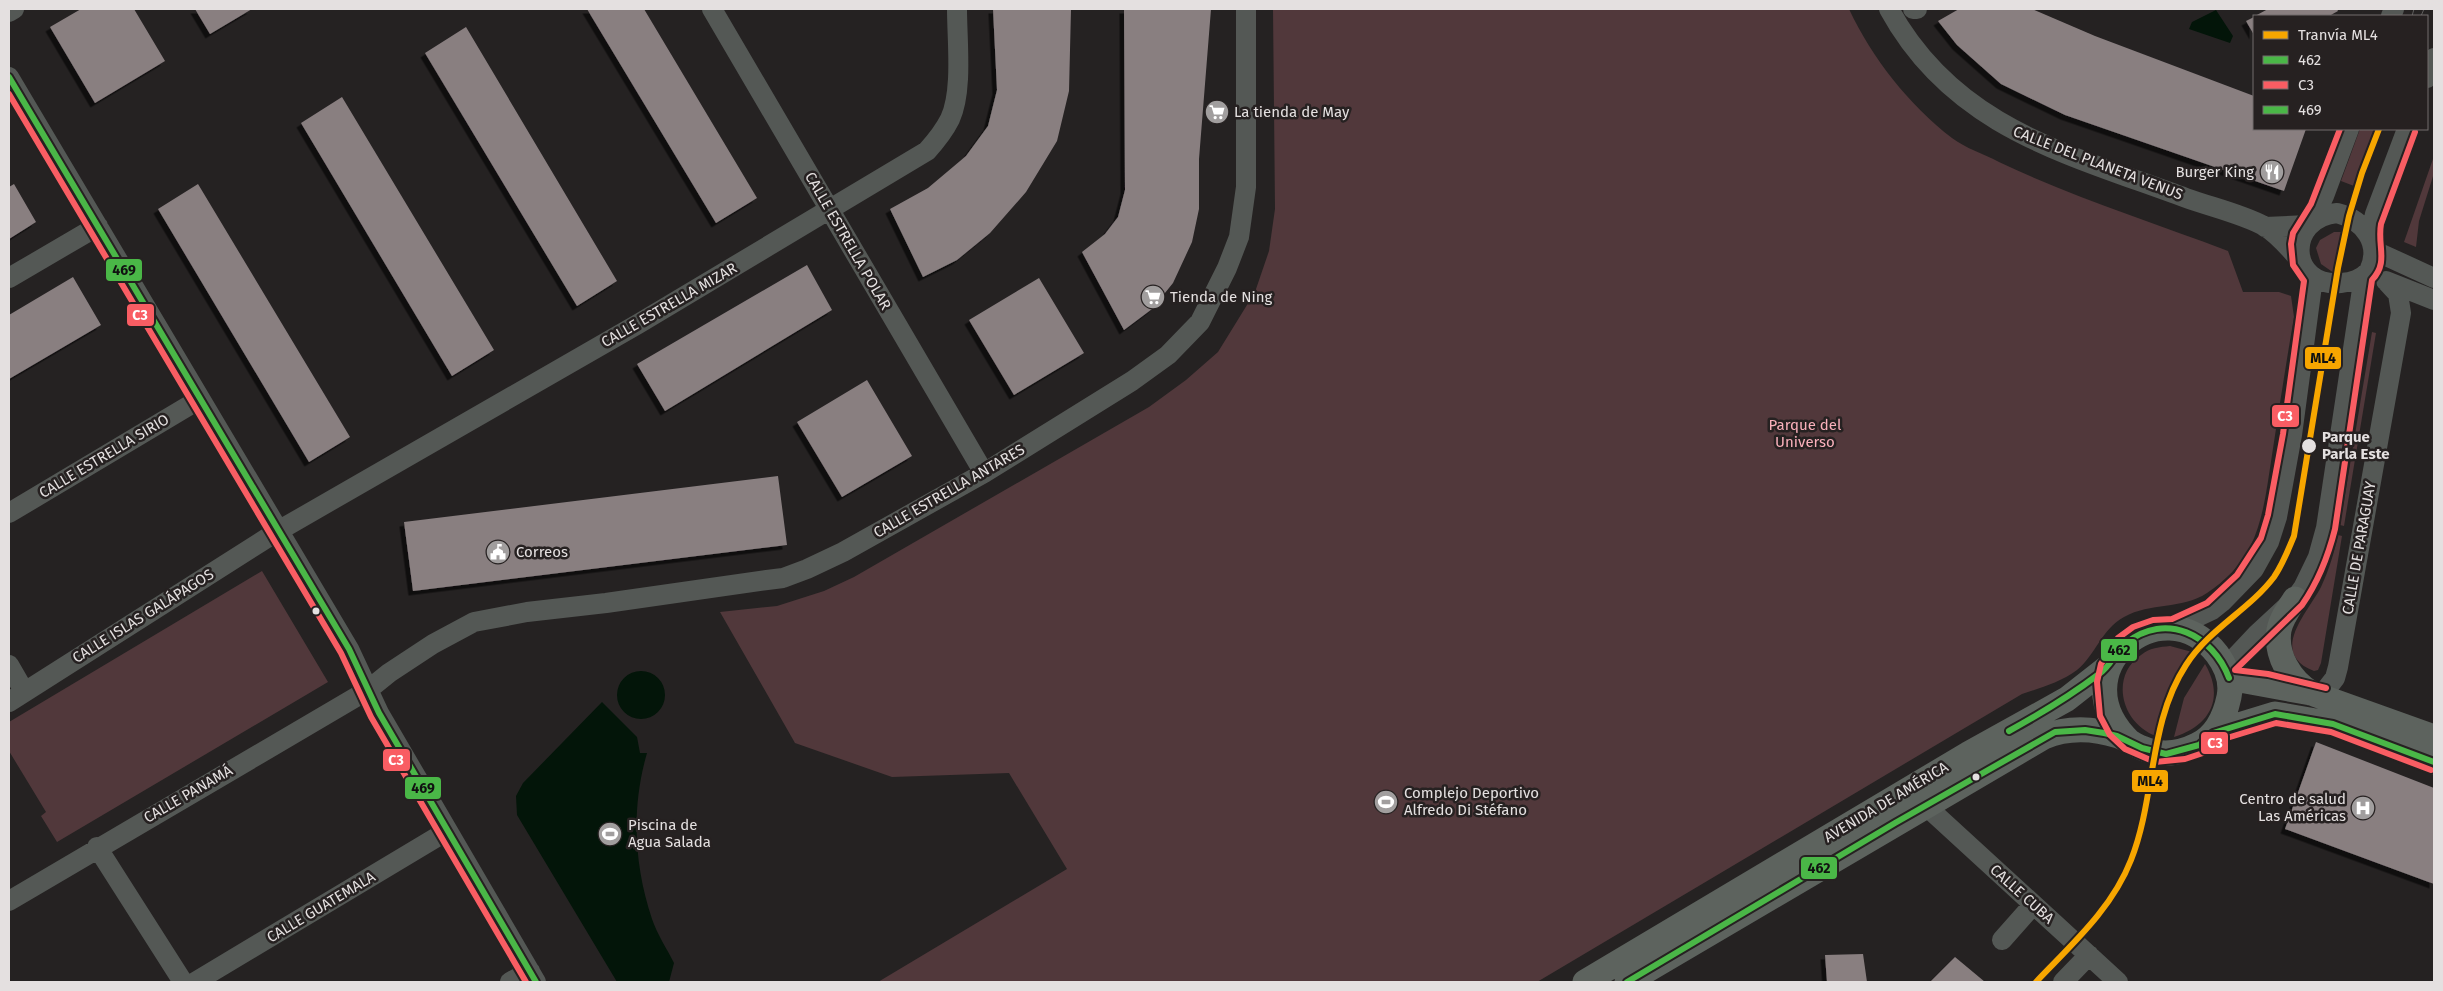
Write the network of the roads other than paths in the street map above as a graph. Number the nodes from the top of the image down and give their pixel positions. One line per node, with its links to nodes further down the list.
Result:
1 (14, 9): 6 (street)
2 (712, 9): 12 (street, CALLE ESTRELLA POLAR)
3 (957, 9): 12 (street, CALLE ESTRELLA MIZAR)
4 (1246, 9): 24 (street, CALLE ESTRELLA ANTARES)
5 (1889, 9): 15 (street, CALLE DEL PLANETA VENUS)
6 (9, 12)
7 (2434, 58): 8 (street)
8 (2428, 75)
9 (9, 77): 14 (street)
10 (2349, 130): 13 (street)
11 (2408, 130): 16 (street)
12 (829, 210): 24 (street, CALLE ESTRELLA POLAR); 26 (street, CALLE ESTRELLA MIZAR)
13 (2310, 223): 15 (street, CALLE DEL PLANETA VENUS); 16 (street); 17 (street)
14 (98, 226): 19 (street); 23 (street)
15 (2265, 227): 17 (street, CALLE DEL PLANETA VENUS)
16 (2372, 243): 18 (street); 21 (street)
17 (2300, 260): 20 (street)
18 (2373, 276): 20 (street); 22 (street); 27 (street); 33 (street, CALLE DE PARAGUAY)
19 (9, 278)
20 (2314, 278): 28 (street)
21 (2434, 278)
22 (2434, 300)
23 (200, 399): 25 (street, CALLE ESTRELLA SIRIO); 26 (street)
24 (984, 473): 32 (street, CALLE ESTRELLA ANTARES)
25 (9, 512)
26 (278, 532): 32 (street); 34 (street, CALLE ISLAS GALÁPAGOS)
27 (2295, 599): 31 (street); 33 (main road)
28 (2174, 628): 30 (main road, AVENIDA DE AMÉRICA); 31 (main road, AVENIDA DE AMÉRICA)
29 (9, 665): 34 (street)
30 (2109, 666): 37 (main road, AVENIDA DE AMÉRICA); 50 (main road, AVENIDA DE AMÉRICA)
31 (2227, 673): 33 (main road); 35 (main road, AVENIDA DE AMÉRICA)
32 (368, 690): 40 (street); 41 (street, CALLE PANAMÁ)
33 (2316, 694): 36 (main road)
34 (17, 697)
35 (2213, 733): 37 (main road, AVENIDA DE AMÉRICA); 38 (main road, AVENIDA DE AMÉRICA)
36 (2434, 737)
37 (2130, 742): 39 (main road, AVENIDA DE AMÉRICA)
38 (2434, 762)
39 (1926, 806): 43 (street, CALLE CUBA); 51 (main road, AVENIDA DE AMÉRICA)
40 (448, 832): 46 (street); 48 (street, CALLE GUATEMALA)
41 (97, 847): 42 (street, CALLE PANAMÁ); 47 (street)
42 (9, 901)
43 (2033, 905): 44 (street); 45 (street, CALLE CUBA)
44 (2002, 940)
45 (2088, 955): 52 (street); 53 (street, CALLE CUBA)
46 (533, 977): 49 (street)
47 (183, 982)
48 (195, 982)
49 (510, 982)
50 (1585, 982)
51 (1627, 982)
52 (2063, 982)
53 (2118, 982)

